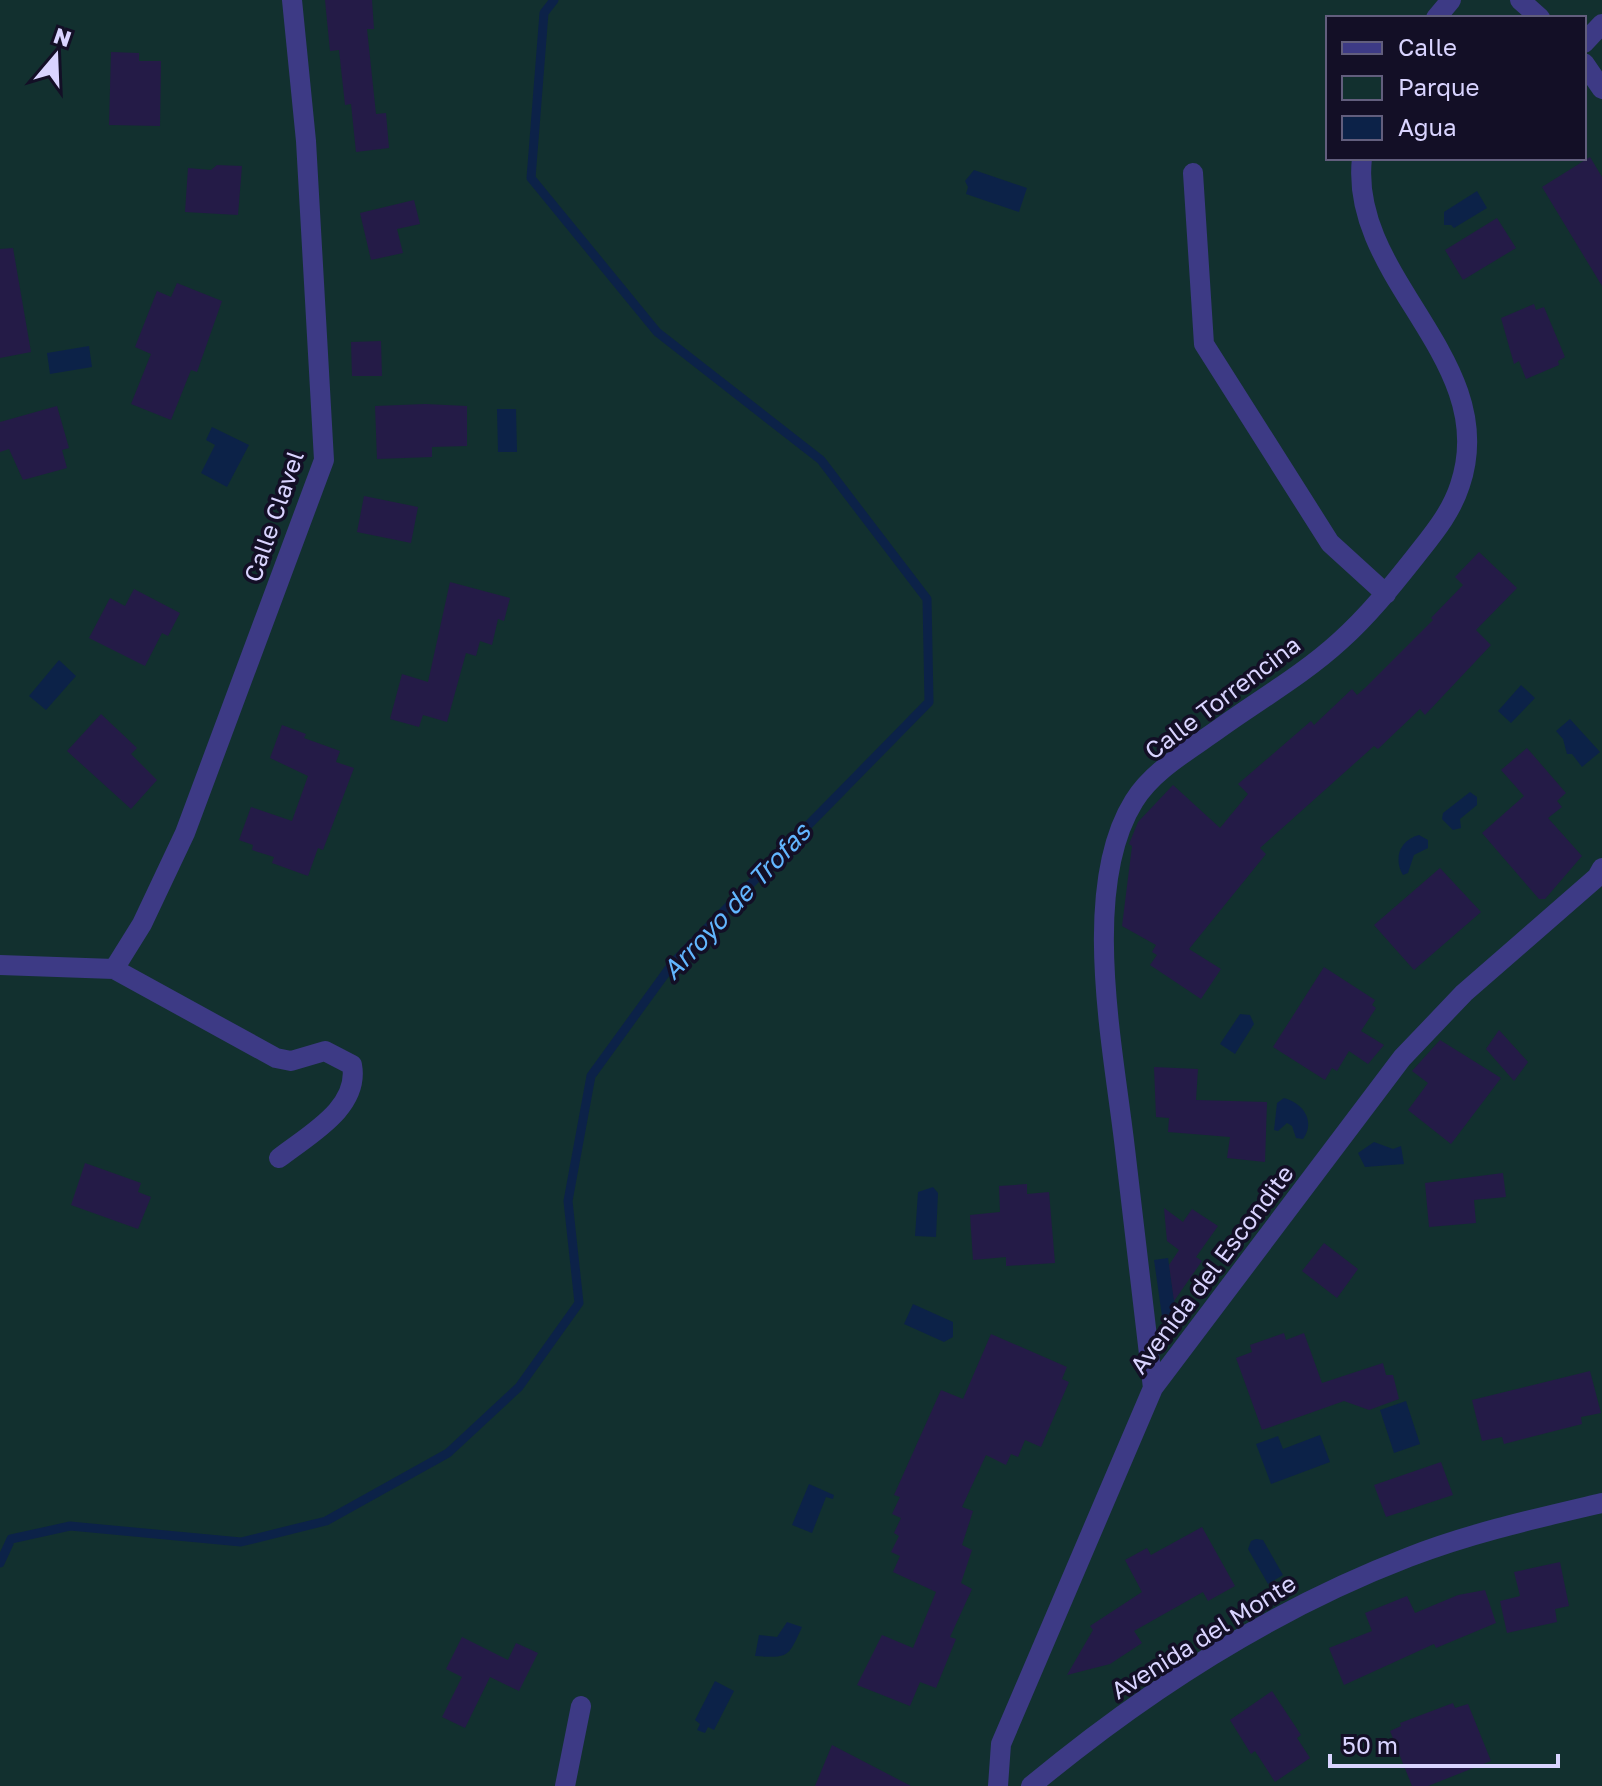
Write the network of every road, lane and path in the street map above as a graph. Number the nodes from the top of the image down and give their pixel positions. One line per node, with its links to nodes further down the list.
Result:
1 (292, 0): 15 (street, Calle Clavel)
2 (1451, 0): 4 (street)
3 (1520, 0): 5 (street)
4 (1438, 16)
5 (1538, 16)
6 (1602, 24): 7 (street)
7 (1586, 41)
8 (1586, 66): 9 (street)
9 (1602, 89)
10 (1362, 160): 12 (street, Calle Torrencina)
11 (1193, 173): 12 (street)
12 (1386, 594): 17 (street, Calle Torrencina)
13 (1602, 868): 17 (street, Avenida del Escondite)
14 (0, 965): 15 (street)
15 (114, 969): 16 (street)
16 (279, 1158)
17 (1153, 1388): 21 (street, Avenida del Escondite)
18 (1602, 1503): 22 (street, Avenida del Monte)
19 (581, 1706): 20 (street)
20 (565, 1786)
21 (998, 1786)
22 (1031, 1786)

